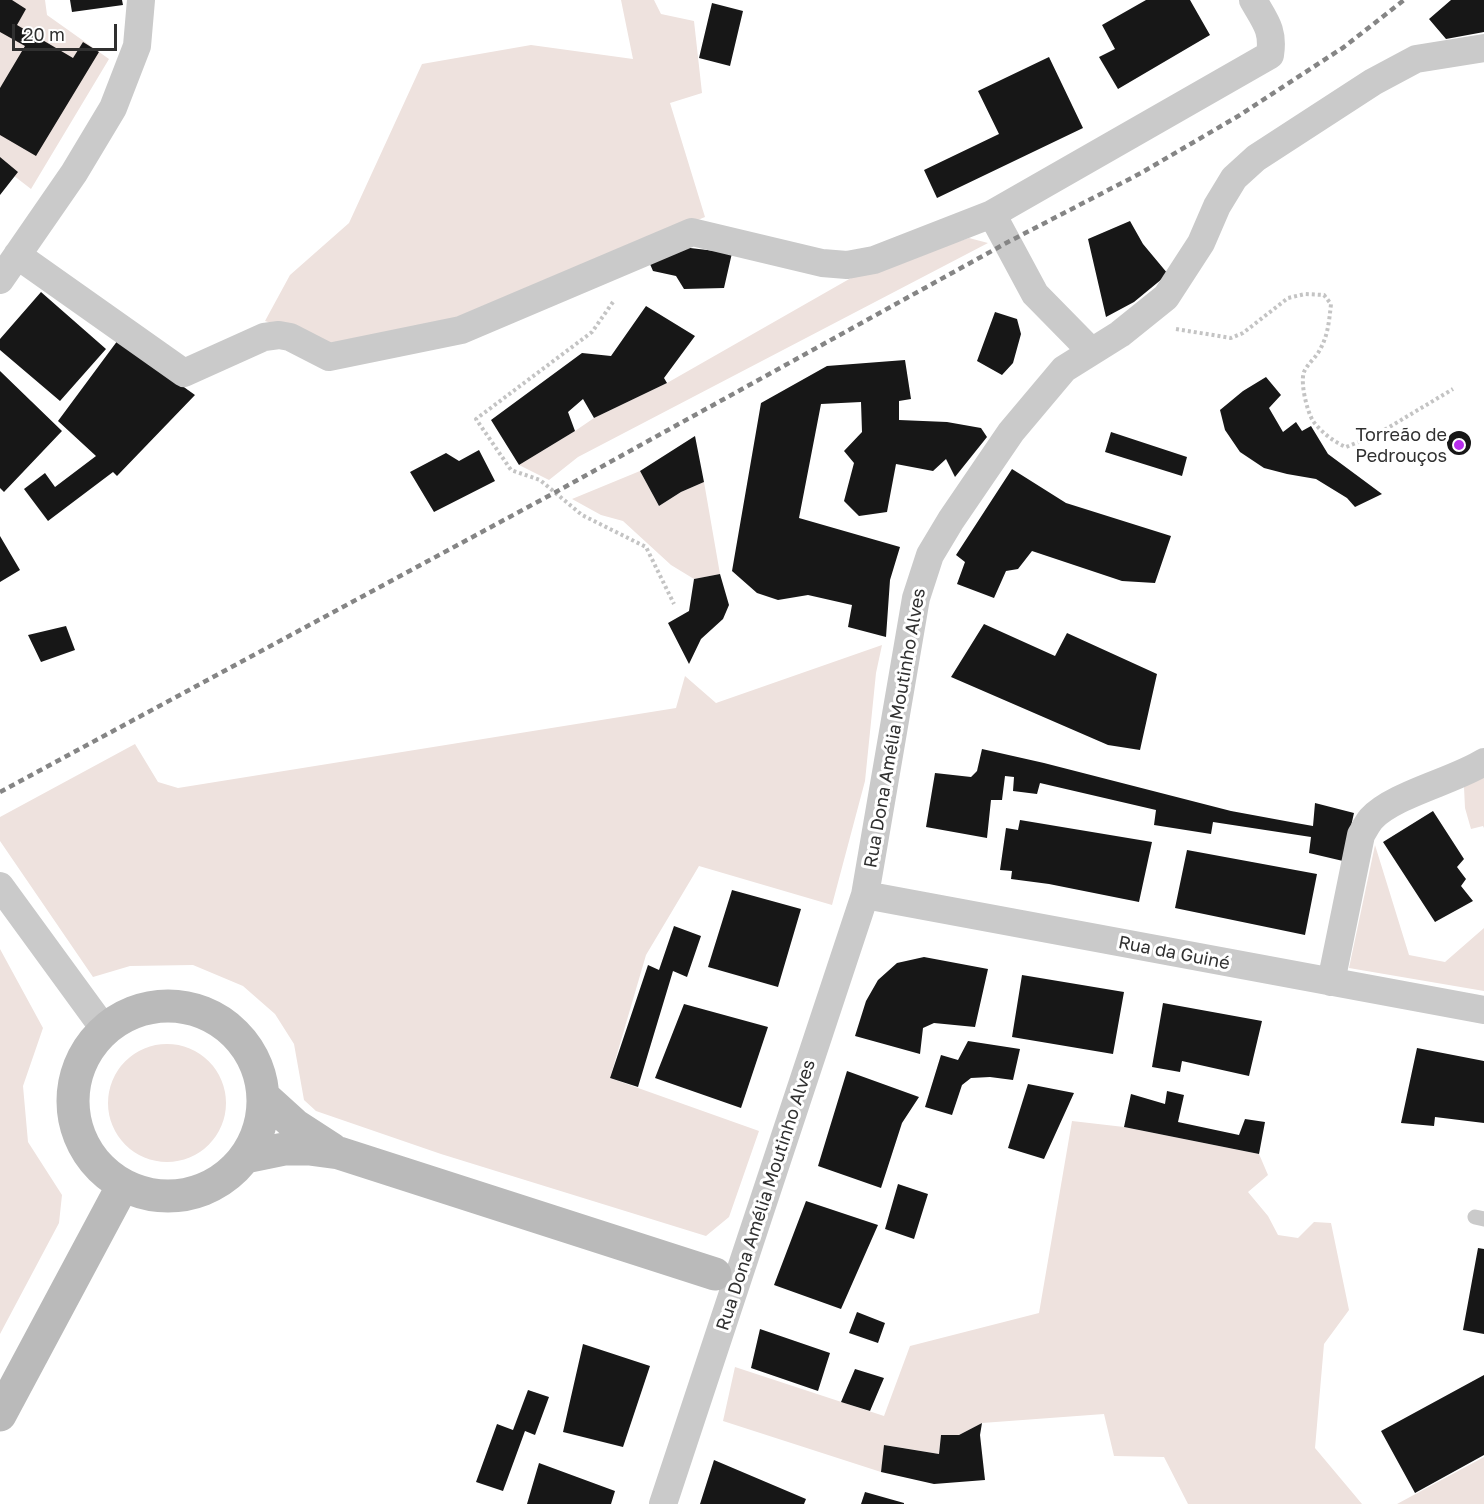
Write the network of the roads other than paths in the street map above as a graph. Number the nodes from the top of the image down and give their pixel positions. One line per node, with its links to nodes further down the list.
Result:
1 (141, 0): 5 (street)
2 (1253, 0): 4 (street)
3 (1484, 48): 7 (street, Rua Dona Amélia Moutinho Alves)
4 (992, 214): 5 (street); 7 (street)
5 (16, 255): 6 (street)
6 (0, 280)
7 (1091, 351): 10 (street, Rua Dona Amélia Moutinho Alves)
8 (1484, 762): 11 (street)
9 (0, 886): 13 (street)
10 (865, 895): 11 (street, Rua da Guiné); 18 (street, Rua Dona Amélia Moutinho Alves)
11 (1331, 982): 12 (street, Rua da Guiné)
12 (1484, 1010)
13 (105, 1030): 14 (street); 17 (street)
14 (263, 1096): 15 (street); 16 (street)
15 (339, 1153): 16 (street); 18 (street)
16 (245, 1157): 17 (street)
17 (123, 1185): 19 (street)
18 (726, 1277): 20 (street, Rua Dona Amélia Moutinho Alves)
19 (0, 1415)
20 (663, 1504)

